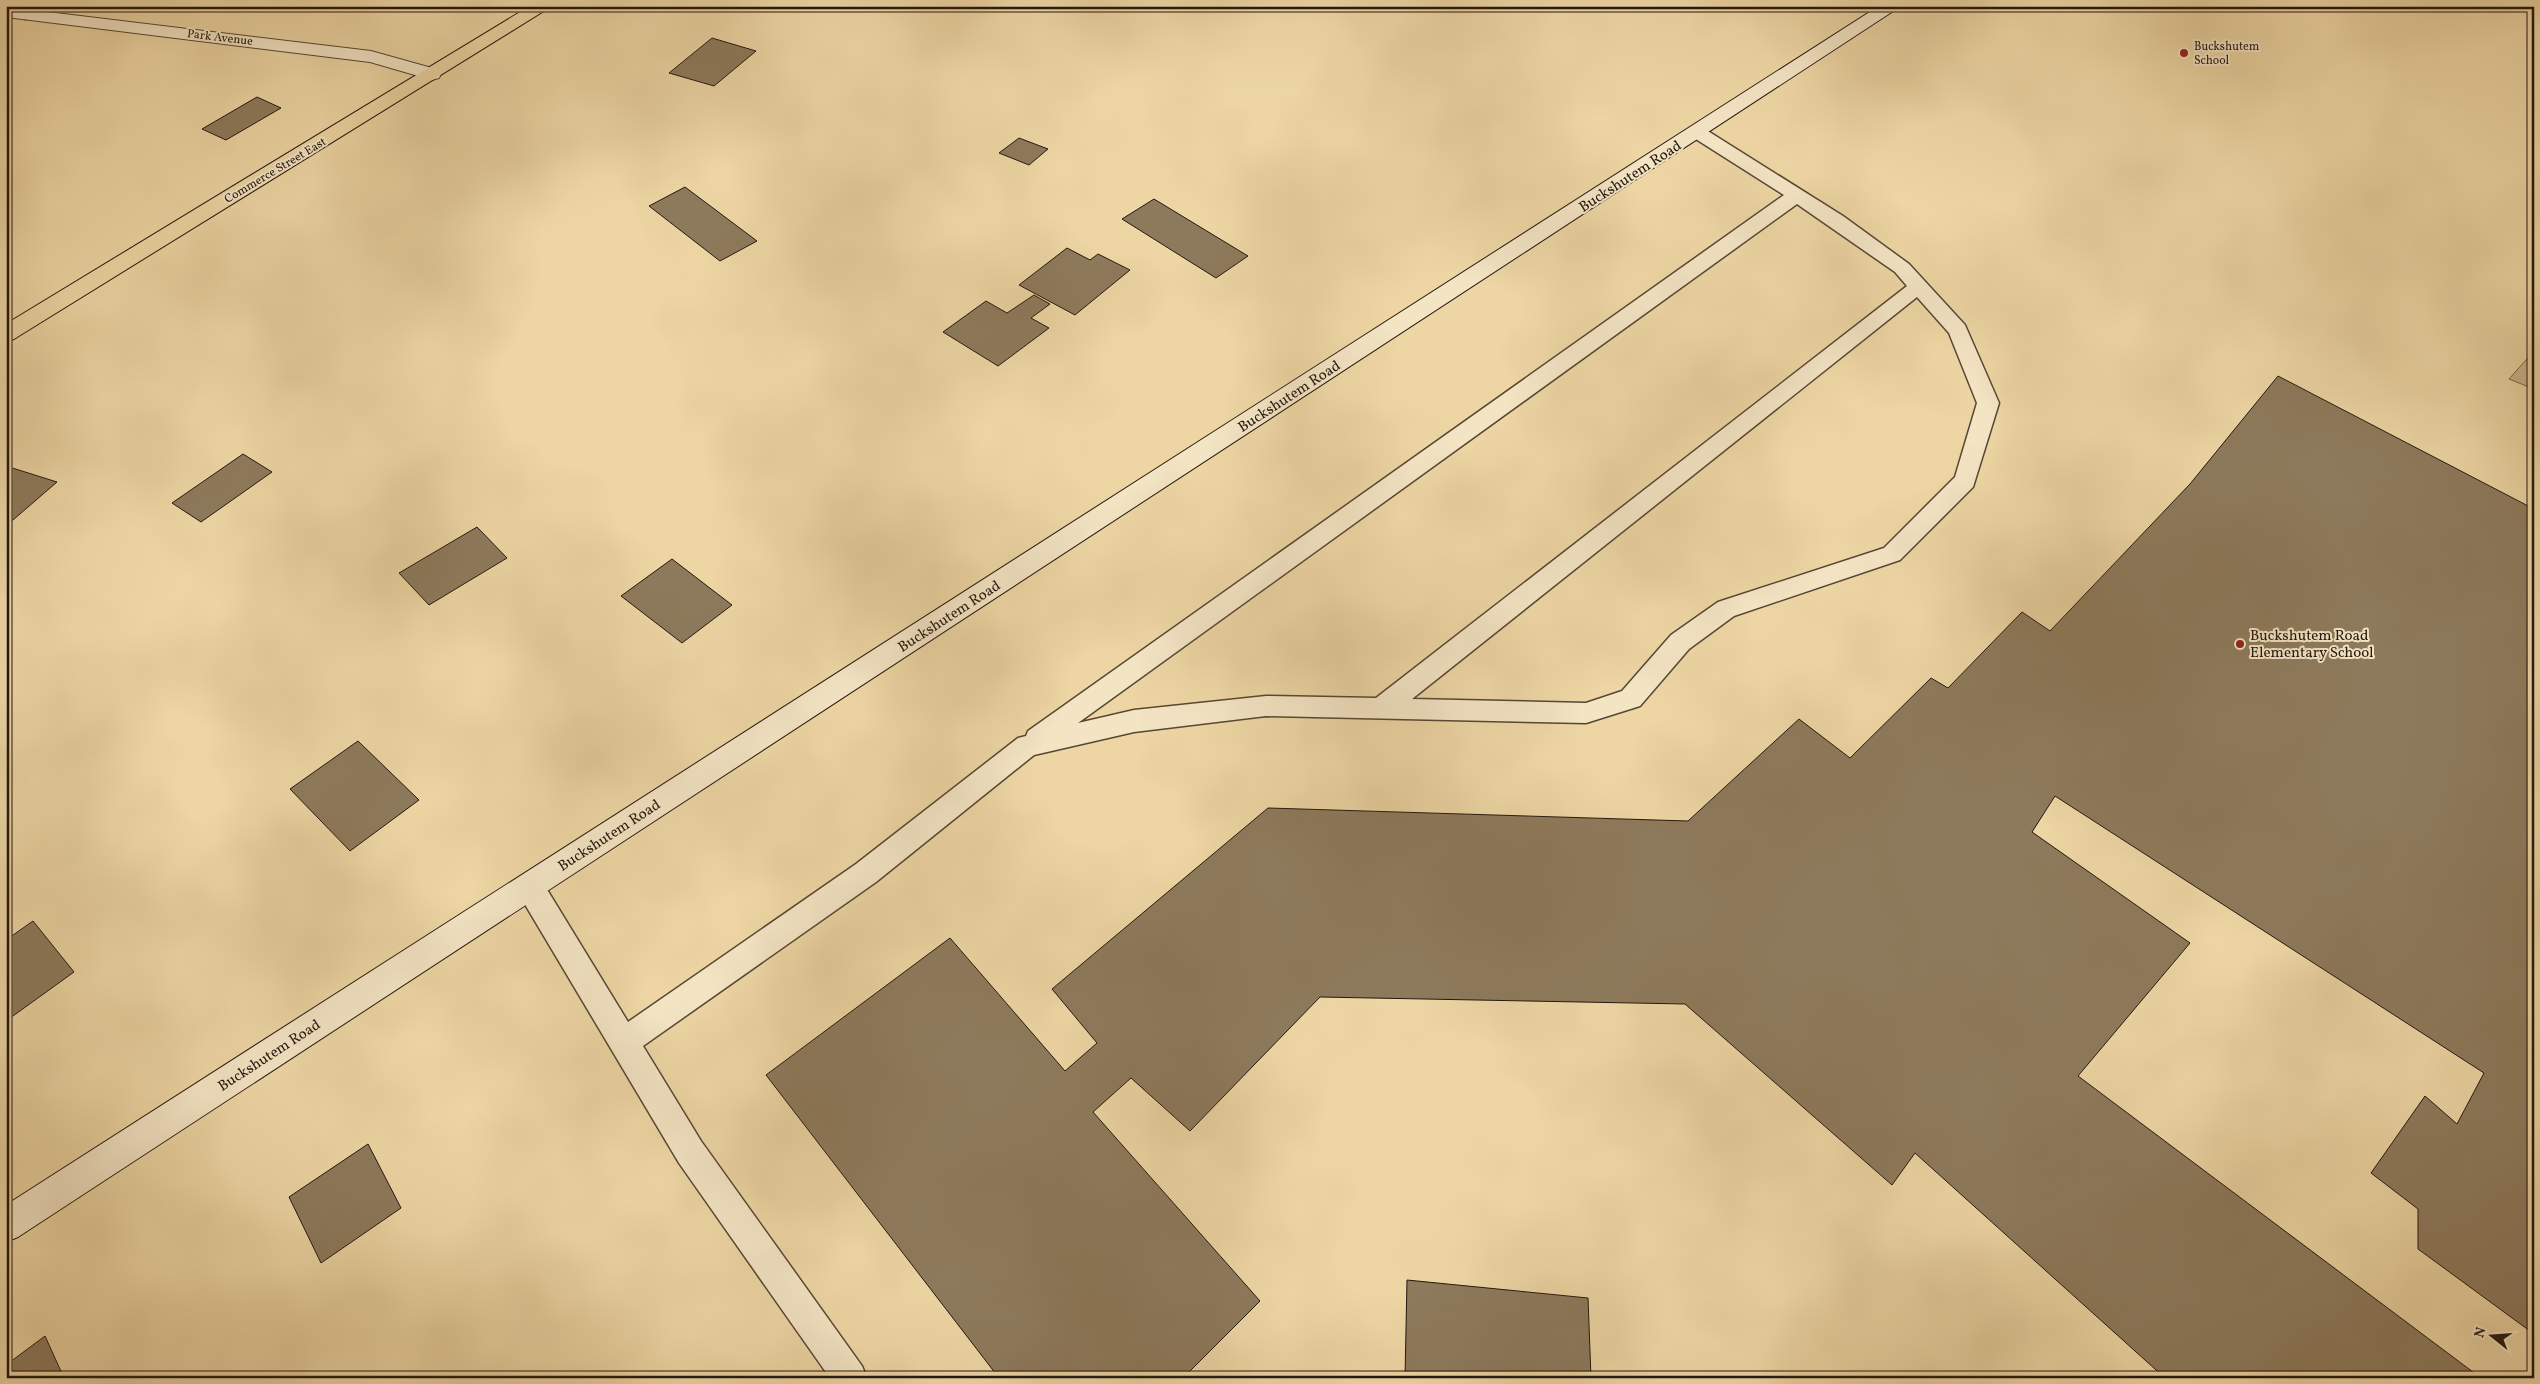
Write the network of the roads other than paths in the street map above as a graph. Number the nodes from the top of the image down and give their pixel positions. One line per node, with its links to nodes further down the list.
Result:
1 (543, 6): 5 (highway, Commerce Street East)
2 (1892, 6): 6 (main road, Buckshutem Road)
3 (29, 10): 4 (main road, Park Avenue); 5 (main road, Park Avenue)
4 (6, 12)
5 (432, 74): 9 (highway, Commerce Street East)
6 (1697, 132): 7 (lane); 12 (main road, Buckshutem Road)
7 (1798, 195): 8 (lane); 11 (lane)
8 (1919, 286): 10 (lane); 10 (lane)
9 (6, 334)
10 (1383, 707): 11 (lane)
11 (1027, 746): 13 (lane)
12 (530, 887): 13 (lane); 14 (main road, Buckshutem Road)
13 (624, 1042): 15 (lane)
14 (6, 1225)
15 (850, 1378)

